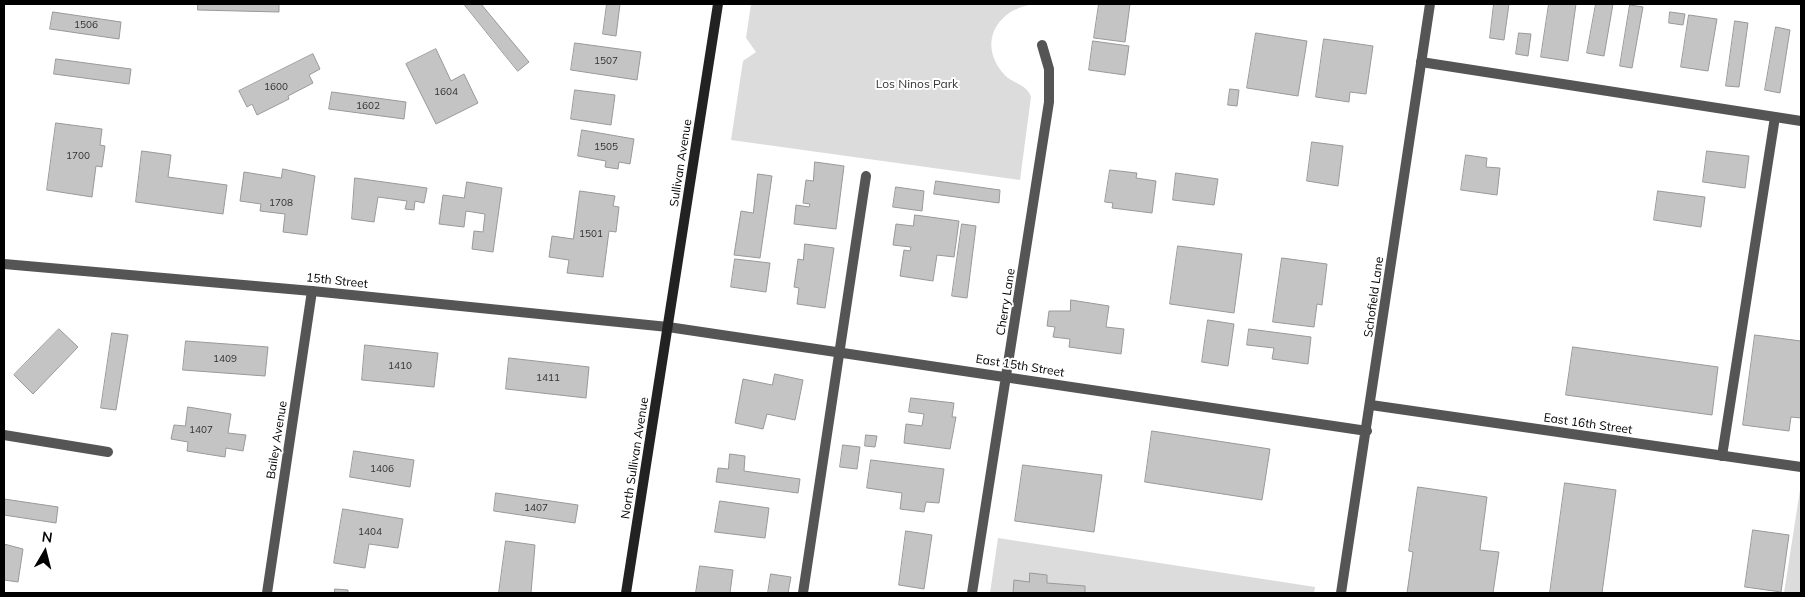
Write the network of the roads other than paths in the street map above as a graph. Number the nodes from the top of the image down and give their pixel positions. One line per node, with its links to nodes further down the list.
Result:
1 (718, 4): 10 (main road, Sullivan Avenue)
2 (1430, 4): 4 (street, Schofield Lane)
3 (1042, 45): 12 (street, Cherry Lane)
4 (1421, 62): 5 (street); 13 (street, Schofield Lane)
5 (1775, 117): 6 (street); 17 (street)
6 (1801, 121)
7 (866, 176): 11 (street)
8 (4, 264): 9 (street, 15th Street)
9 (312, 291): 10 (street, 15th Street); 19 (street, Bailey Avenue)
10 (668, 327): 11 (street, East 15th Street); 20 (main road, North Sullivan Avenue)
11 (840, 351): 12 (street, East 15th Street); 21 (street)
12 (1007, 377): 14 (street, East 15th Street); 22 (street, Cherry Lane)
13 (1371, 405): 14 (street, Schofield Lane); 17 (street, East 16th Street)
14 (1367, 431): 23 (street, Schofield Lane)
15 (4, 435): 16 (street)
16 (108, 452)
17 (1722, 456): 18 (street, East 16th Street)
18 (1801, 467)
19 (267, 593)
20 (626, 593)
21 (803, 593)
22 (972, 593)
23 (1341, 593)

